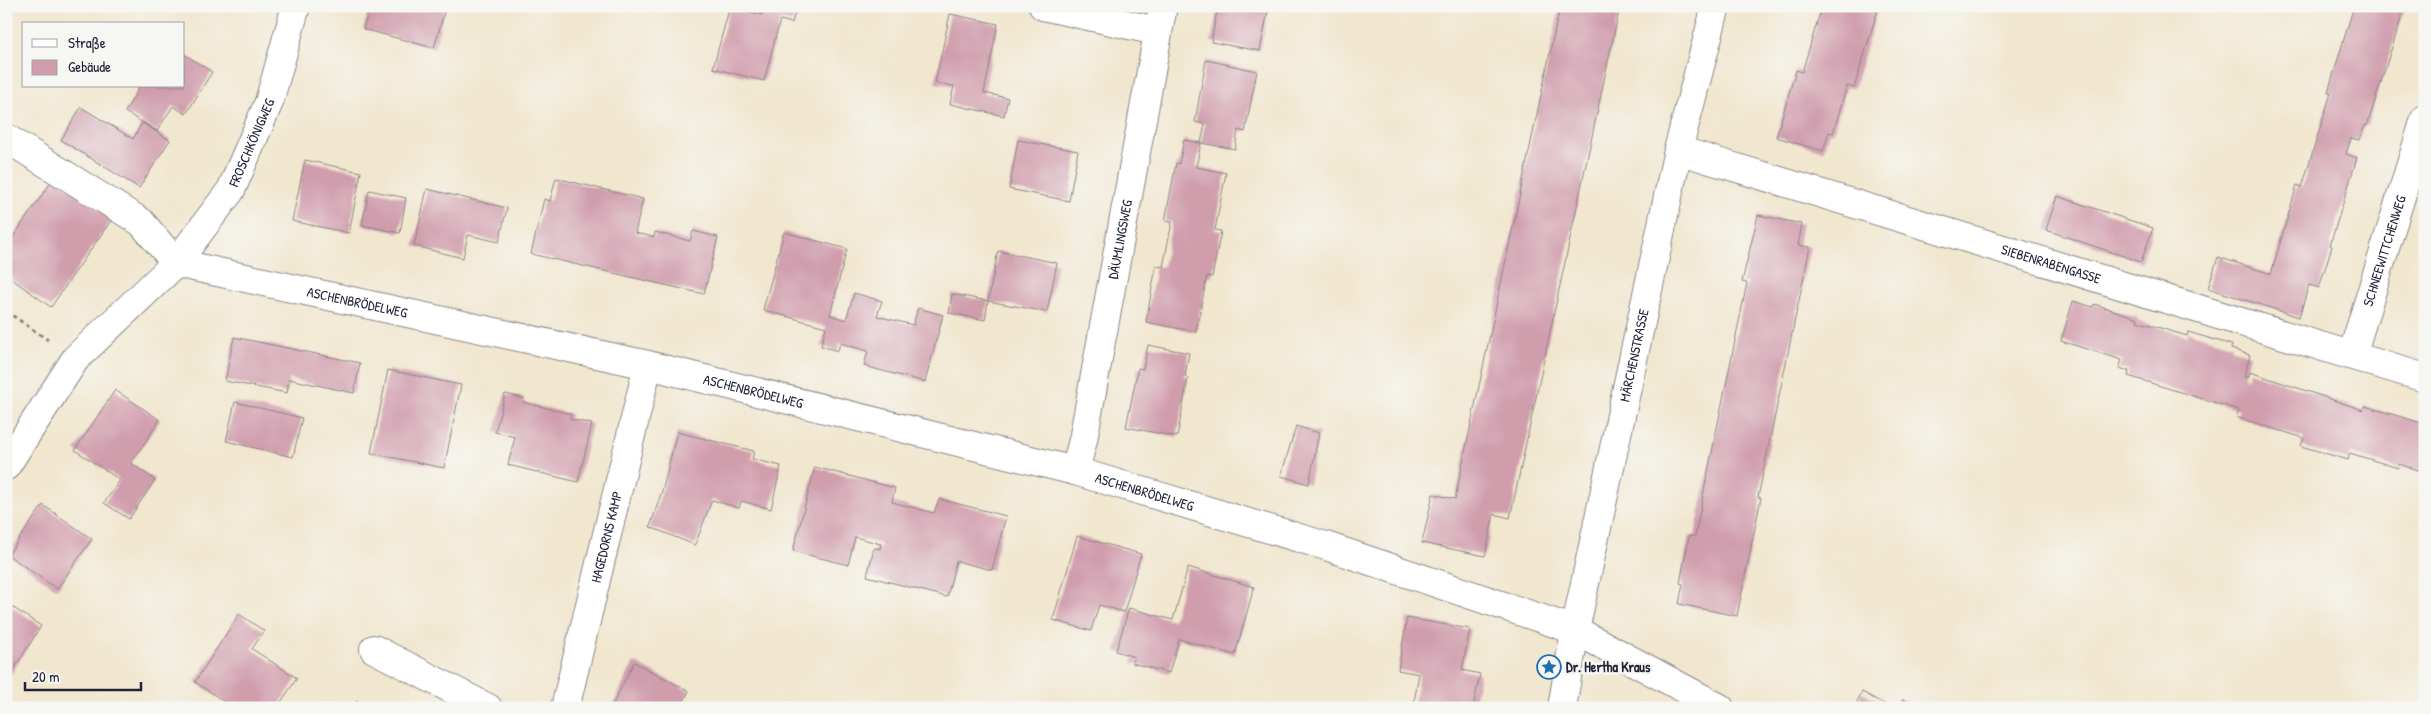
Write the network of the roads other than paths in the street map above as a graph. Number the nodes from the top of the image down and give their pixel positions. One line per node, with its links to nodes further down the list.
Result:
1 (296, 6): 8 (street, FROSCHKÖNIGWEG)
2 (1043, 6): 4 (street)
3 (1716, 6): 7 (street, MÄRCHENSTRASSE)
4 (1160, 18): 13 (street, DÄUMLINGSWEG)
5 (2425, 119): 9 (street, SCHNEEWITTCHENWEG)
6 (6, 138): 8 (street)
7 (1678, 150): 9 (street, SIEBENRABENGASSE); 14 (street, MÄRCHENSTRASSE)
8 (176, 263): 10 (street, ASCHENBRÖDELWEG); 12 (street)
9 (2352, 356): 11 (street, SIEBENRABENGASSE)
10 (648, 365): 13 (street, ASCHENBRÖDELWEG); 17 (street, HAGEDORNS KAMP)
11 (2425, 378)
12 (6, 466)
13 (1075, 471): 14 (street, ASCHENBRÖDELWEG)
14 (1575, 630): 18 (street, MÄRCHENSTRASSE); 19 (street, ASCHENBRÖDELWEG)
15 (374, 649): 16 (street)
16 (488, 708)
17 (565, 708)
18 (1562, 708)
19 (1720, 708)

